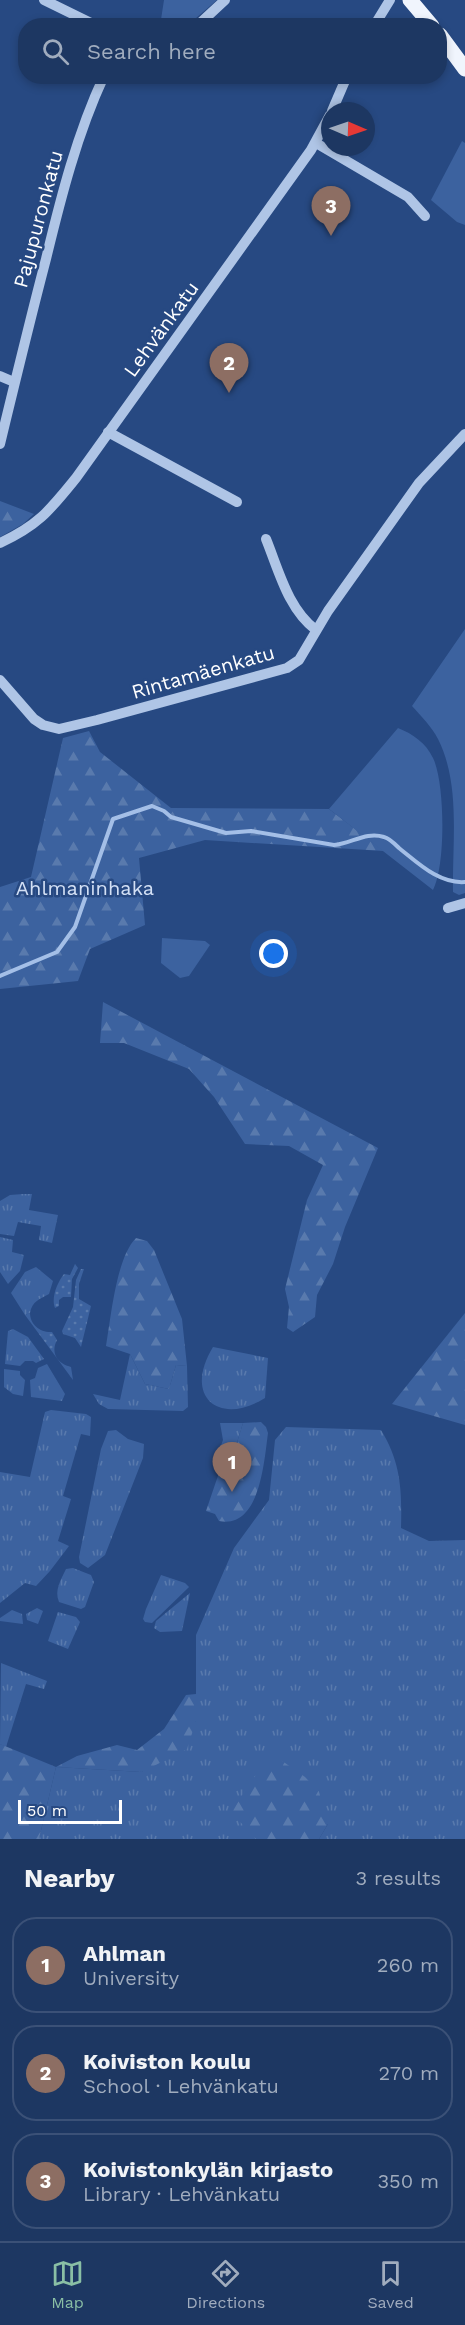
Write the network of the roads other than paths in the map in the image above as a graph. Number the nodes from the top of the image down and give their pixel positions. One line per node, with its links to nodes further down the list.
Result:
1 (44, 0): 5 (street)
2 (225, 0): 6 (street)
3 (390, 0): 7 (street)
4 (410, 0): 8 (main road)
5 (81, 18)
6 (206, 18)
7 (380, 18)
8 (425, 18)
9 (447, 45): 10 (main road)
10 (465, 69)
11 (101, 84): 18 (street, Pajupuronkatu)
12 (344, 84): 13 (street)
13 (336, 102)
14 (321, 133): 15 (street, Lehvänkatu)
15 (316, 143): 16 (street); 19 (street, Lehvänkatu)
16 (425, 216)
17 (0, 376): 18 (street)
18 (14, 382): 21 (street, Pajupuronkatu)
19 (108, 432): 22 (street); 24 (street, Lehvänkatu)
20 (465, 434): 25 (street, Rintamäenkatu)
21 (0, 444)
22 (237, 502)
23 (266, 539): 25 (street)
24 (0, 543)
25 (316, 630): 26 (street, Rintamäenkatu)
26 (0, 680)
27 (465, 903): 28 (street)
28 (448, 908)

